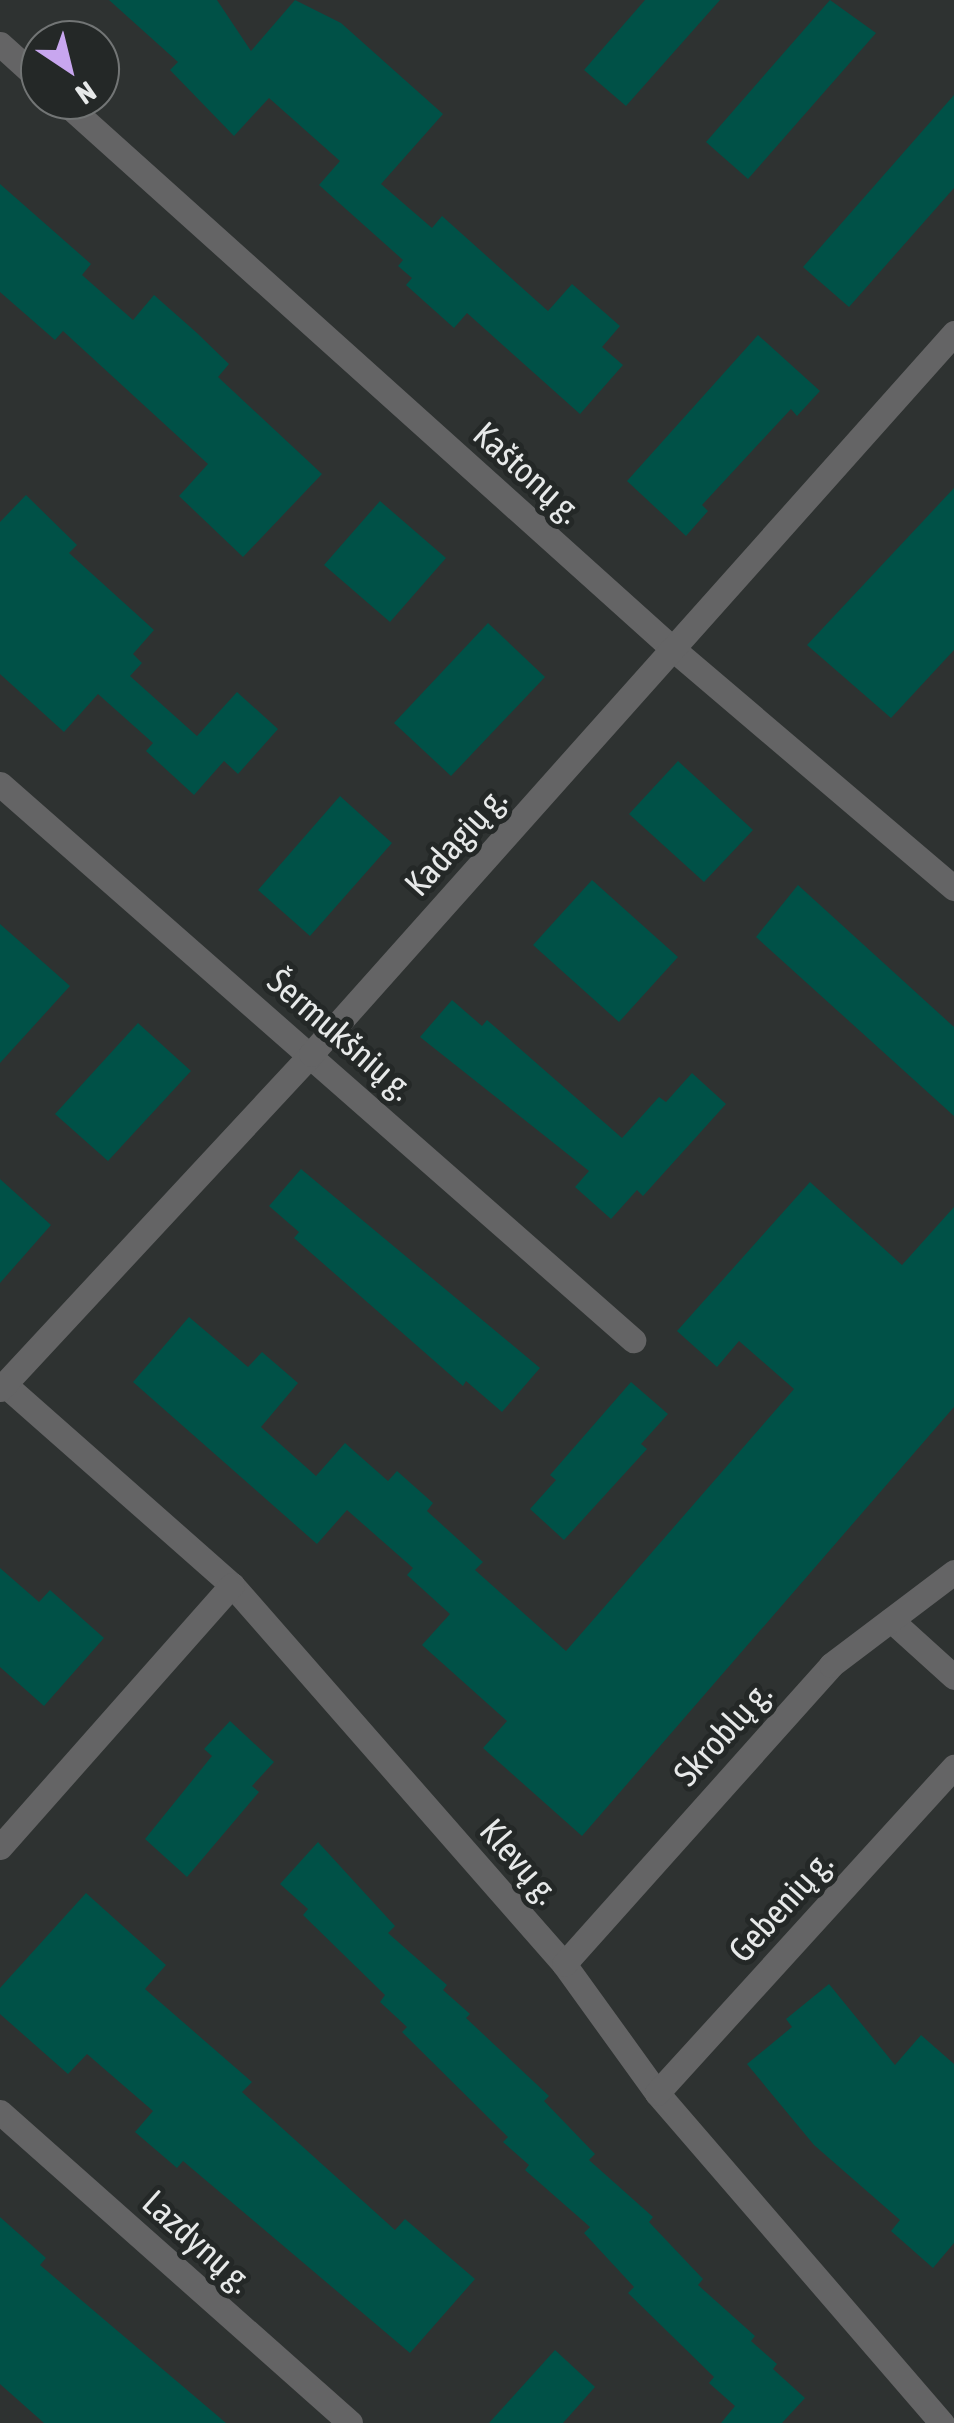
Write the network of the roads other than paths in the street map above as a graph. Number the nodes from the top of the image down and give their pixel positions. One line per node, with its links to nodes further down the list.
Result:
1 (0, 44): 2 (street)
2 (20, 62)
3 (84, 120): 5 (street, Kaštonų g.)
4 (954, 333): 5 (street, Kadagių g.)
5 (673, 649): 7 (street, Kaštonų g.); 8 (street, Kadagių g.)
6 (0, 784): 8 (street, Šermukšnių g.)
7 (954, 888)
8 (311, 1054): 9 (street, Šermukšnių g.); 10 (street, Kadagių g.)
9 (633, 1340)
10 (2, 1386): 12 (street, Klevų g.)
11 (954, 1572): 13 (street, Skroblų g.)
12 (232, 1585): 16 (street); 17 (street, Klevų g.)
13 (891, 1620): 14 (street); 17 (street, Skroblų g.)
14 (954, 1676)
15 (954, 1767): 18 (street, Gebenių g.)
16 (0, 1847)
17 (564, 1964): 18 (street, Klevų g.)
18 (657, 2092): 21 (street, Klevų g.)
19 (0, 2112): 20 (street, Lazdynų g.)
20 (350, 2423)
21 (942, 2423)

